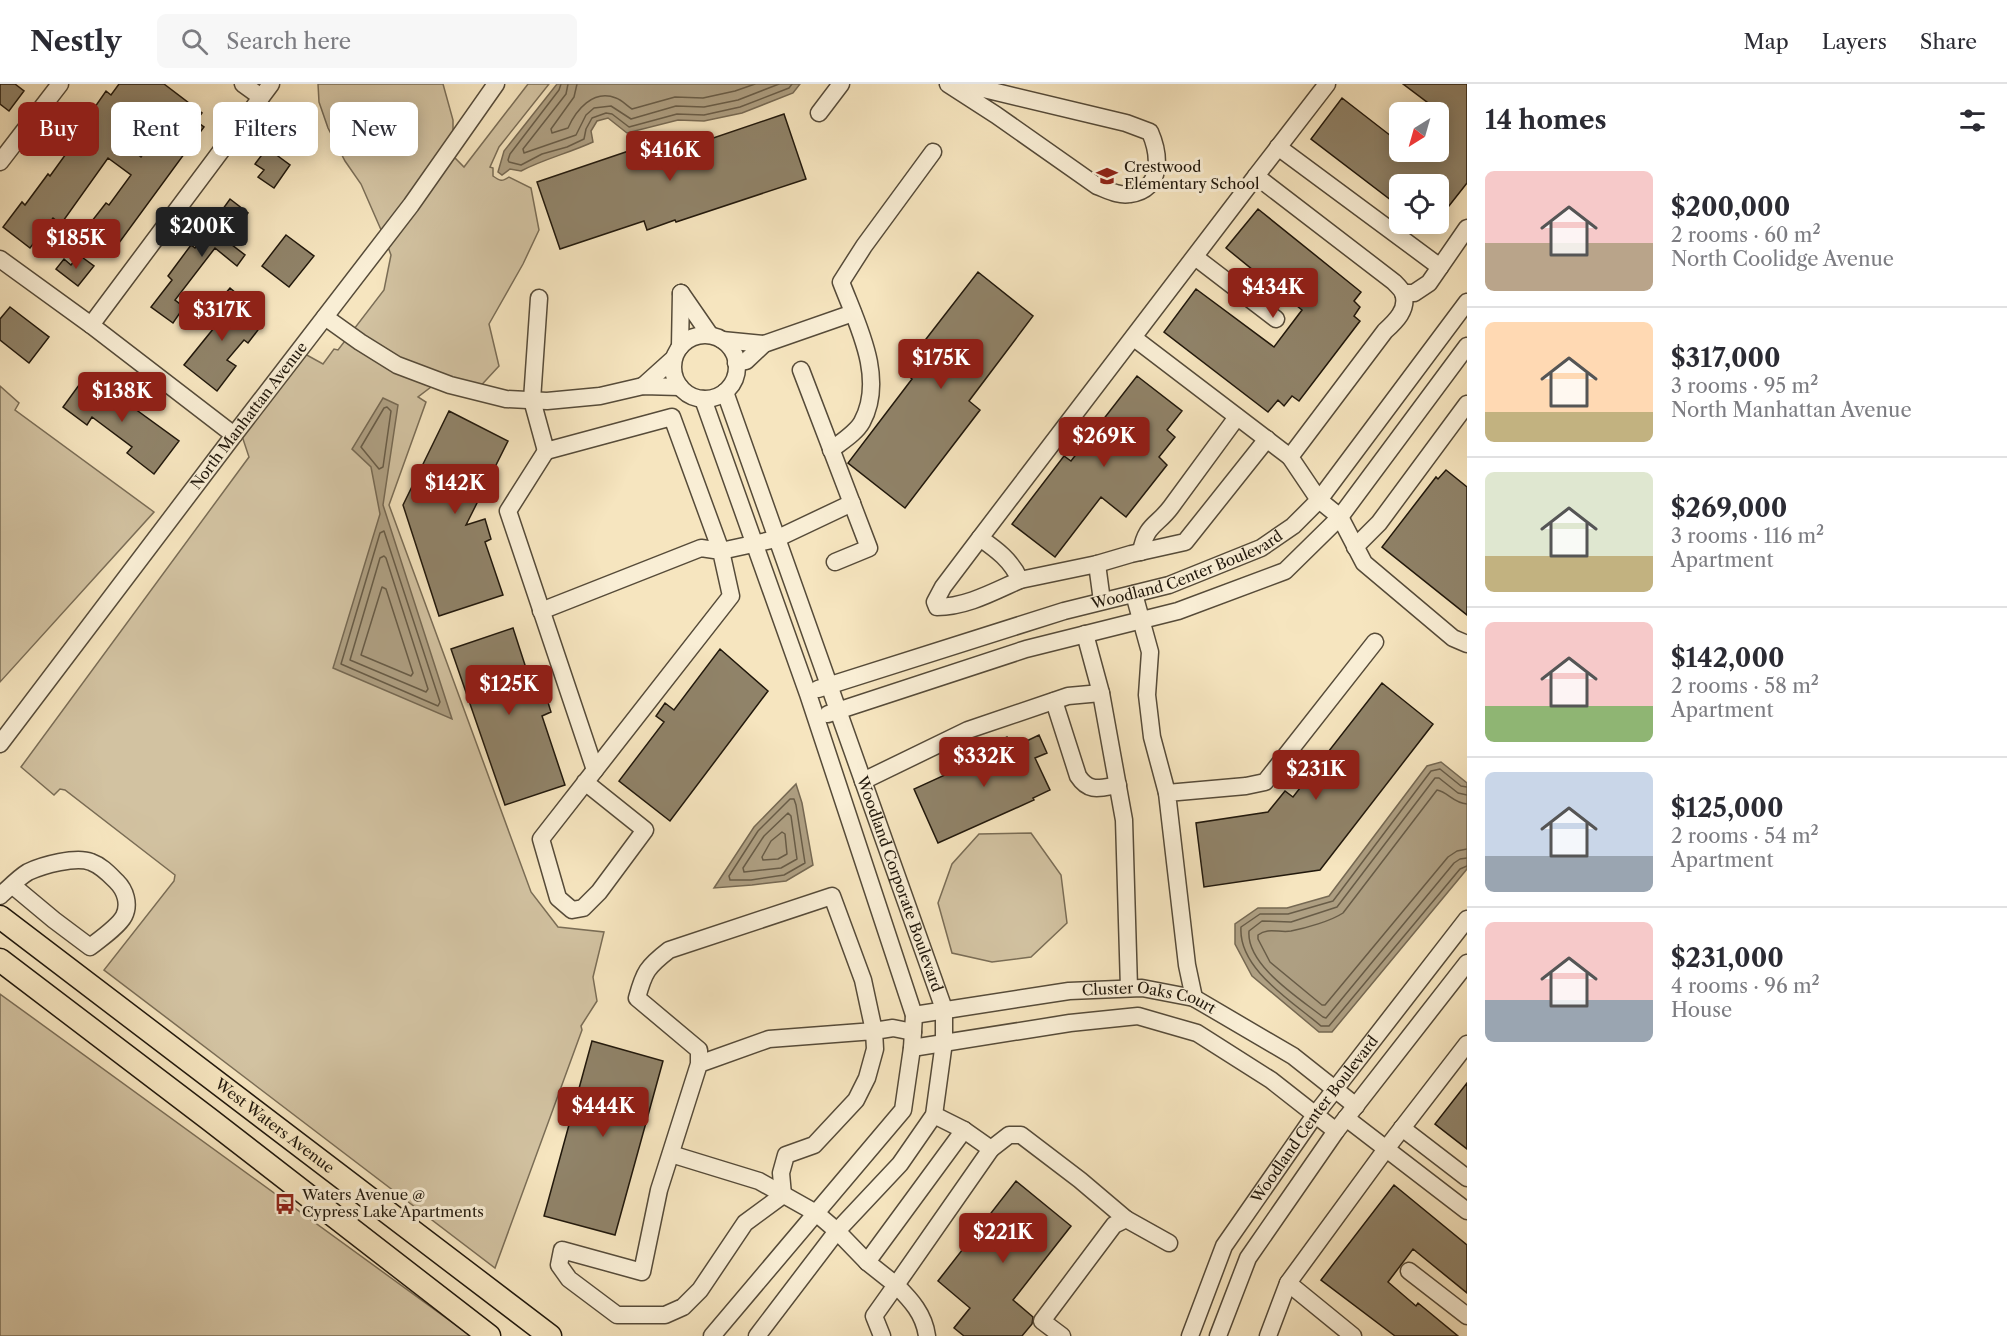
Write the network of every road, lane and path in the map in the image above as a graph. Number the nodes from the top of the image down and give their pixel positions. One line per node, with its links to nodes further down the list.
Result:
1 (60, 84): 12 (street)
2 (243, 84): 8 (street)
3 (496, 84): 22 (street, North Manhattan Avenue)
4 (840, 84): 9 (street)
5 (948, 84): 6 (street)
6 (963, 84)
7 (1327, 84): 10 (street)
8 (266, 90): 24 (street)
9 (819, 113)
10 (1278, 147): 13 (street); 17 (street)
11 (933, 152): 21 (street)
12 (0, 162)
13 (1256, 176): 15 (street); 18 (street)
14 (1467, 228): 17 (street)
15 (1195, 257): 23 (street); 26 (street)
16 (0, 260): 24 (street)
17 (1440, 267): 18 (street)
18 (1403, 293): 44 (street)
19 (539, 298): 37 (street)
20 (1467, 302): 45 (street, Woodland Center Boulevard)
21 (852, 313): 27 (street); 42 (street)
22 (325, 317): 37 (street); 40 (street, North Manhattan Avenue)
23 (1276, 319)
24 (91, 325): 40 (street)
25 (716, 338): 27 (street); 29 (street); 29 (street); 30 (street)
26 (1134, 338): 39 (street); 48 (street)
27 (764, 344): 30 (street)
28 (1467, 346): 31 (street, Woodland Center Boulevard)
29 (677, 353): 33 (street); 34 (street)
30 (736, 363): 35 (street)
31 (1461, 366): 47 (street, Woodland Center Boulevard)
32 (801, 370): 42 (street)
33 (643, 386): 34 (street); 37 (street)
34 (680, 387): 36 (street)
35 (725, 392): 36 (street); 49 (street, Woodland Corporate Boulevard)
36 (703, 399): 50 (street, Woodland Corporate Boulevard)
37 (532, 400): 43 (street)
38 (1467, 404): 51 (street)
39 (1238, 417): 41 (street); 53 (street)
40 (234, 435): 70 (street, North Manhattan Avenue)
41 (1267, 439): 44 (street); 53 (street)
42 (831, 450): 46 (street)
43 (546, 451): 52 (street); 59 (street)
44 (1290, 457): 45 (street)
45 (1319, 500): 47 (street); 57 (street, Woodland Center Boulevard)
46 (852, 503): 49 (street); 54 (street)
47 (1340, 518): 51 (street); 60 (street, Woodland Center Boulevard)
48 (980, 538): 56 (street); 56 (street)
49 (776, 539): 50 (street); 64 (street, Woodland Corporate Boulevard)
50 (755, 543): 52 (street); 66 (street, Woodland Corporate Boulevard)
51 (1355, 547): 63 (street)
52 (721, 551): 59 (street); 71 (street)
53 (1141, 552): 55 (street)
54 (835, 562)
55 (1097, 564): 56 (street); 58 (street)
56 (1020, 580)
57 (1134, 594): 58 (street, Woodland Center Boulevard); 60 (street)
58 (1097, 603): 61 (street); 64 (street, Woodland Center Boulevard)
59 (541, 610): 71 (street)
60 (1141, 620): 61 (street, Woodland Center Boulevard); 74 (street)
61 (1092, 632): 65 (street); 68 (street, Woodland Center Boulevard)
62 (1375, 642): 74 (street)
63 (1467, 644)
64 (828, 684): 66 (street, Woodland Center Boulevard); 68 (street, Woodland Corporate Boulevard)
65 (1101, 693): 67 (street); 73 (street)
66 (808, 694): 69 (street, Woodland Corporate Boulevard)
67 (1054, 701): 72 (street); 73 (street)
68 (838, 710): 69 (street, Woodland Center Boulevard); 72 (street, Woodland Corporate Boulevard)
69 (816, 718): 84 (street, Woodland Corporate Boulevard)
70 (0, 744)
71 (590, 776): 71 (street)
72 (863, 781): 82 (street, Woodland Corporate Boulevard)
73 (1118, 785): 80 (street)
74 (1167, 793): 81 (street)
75 (6, 890): 75 (street)
76 (0, 917): 110 (main road, West Waters Avenue)
77 (1467, 919): 88 (street, Woodland Center Boulevard)
78 (0, 960): 109 (main road)
79 (1467, 963): 91 (street, Woodland Center Boulevard)
80 (1129, 988): 81 (street, Cluster Oaks Court); 82 (street, Cluster Oaks Court)
81 (1194, 998): 88 (street, Cluster Oaks Court)
82 (944, 1009): 84 (street, Cluster Oaks Court); 85 (street, Woodland Corporate Boulevard)
83 (874, 1031): 84 (street); 87 (street); 87 (street); 98 (street)
84 (913, 1032): 85 (street, Cluster Oaks Court); 100 (street, Woodland Corporate Boulevard)
85 (944, 1042): 89 (street, Woodland Corporate Boulevard); 90 (street, Cluster Oaks Court)
86 (1467, 1044): 92 (street)
87 (699, 1064): 96 (street)
88 (1335, 1089): 90 (street, Woodland Center Boulevard); 91 (street, Cluster Oaks Court)
89 (934, 1115): 93 (street); 102 (street, Woodland Corporate Boulevard)
90 (1315, 1115): 91 (street, Cluster Oaks Court); 116 (street, Woodland Center Boulevard)
91 (1346, 1118): 95 (street); 117 (street, Woodland Center Boulevard)
92 (1402, 1128): 95 (street); 97 (street)
93 (964, 1130): 94 (street); 104 (street)
94 (991, 1149): 101 (street); 107 (street)
95 (1386, 1149): 99 (street); 106 (street)
96 (671, 1154): 98 (street); 98 (street)
97 (1467, 1178)
98 (783, 1195): 100 (street)
99 (1467, 1211)
100 (816, 1213): 102 (street); 111 (street, Woodland Corporate Boulevard)
101 (1126, 1219): 103 (street); 115 (street)
102 (837, 1231): 104 (street); 112 (street, Woodland Corporate Boulevard)
103 (1169, 1243)
104 (867, 1262): 107 (street)
105 (1409, 1271): 108 (street)
106 (1288, 1283): 118 (street); 119 (street)
107 (896, 1285): 113 (street); 114 (street)
108 (1467, 1316)
109 (489, 1336)
110 (550, 1336)
111 (712, 1336)
112 (757, 1336)
113 (882, 1336)
114 (927, 1336)
115 (1062, 1336)
116 (1190, 1336)
117 (1218, 1336)
118 (1268, 1336)
119 (1353, 1336)

